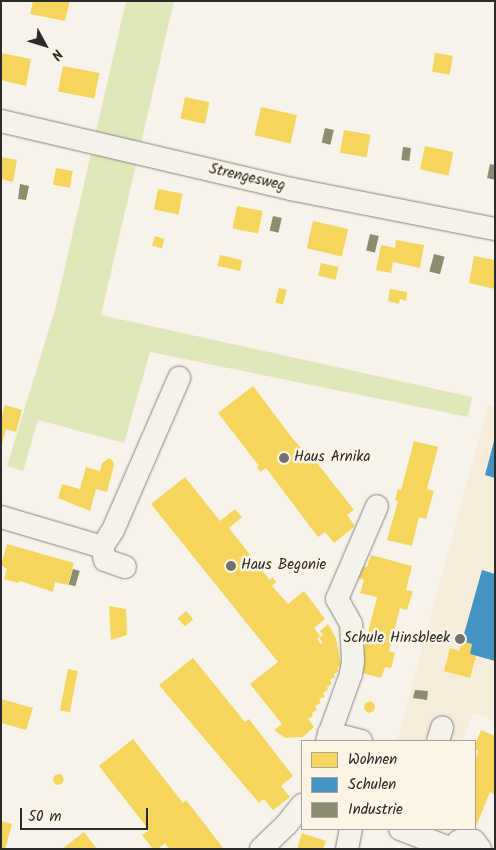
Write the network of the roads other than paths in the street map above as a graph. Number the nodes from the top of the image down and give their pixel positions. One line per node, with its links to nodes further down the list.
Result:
1 (1, 121): 2 (street, Strengesweg)
2 (495, 229)
3 (179, 378): 6 (street)
4 (377, 506): 8 (street)
5 (1, 518): 6 (street)
6 (102, 546): 7 (street)
7 (125, 567)
8 (328, 737): 9 (street)
9 (353, 740)
10 (301, 806): 13 (street)
11 (350, 830): 14 (street)
12 (403, 830): 15 (street)
13 (261, 849)
14 (347, 849)
15 (452, 849): 16 (street)
16 (480, 849)

